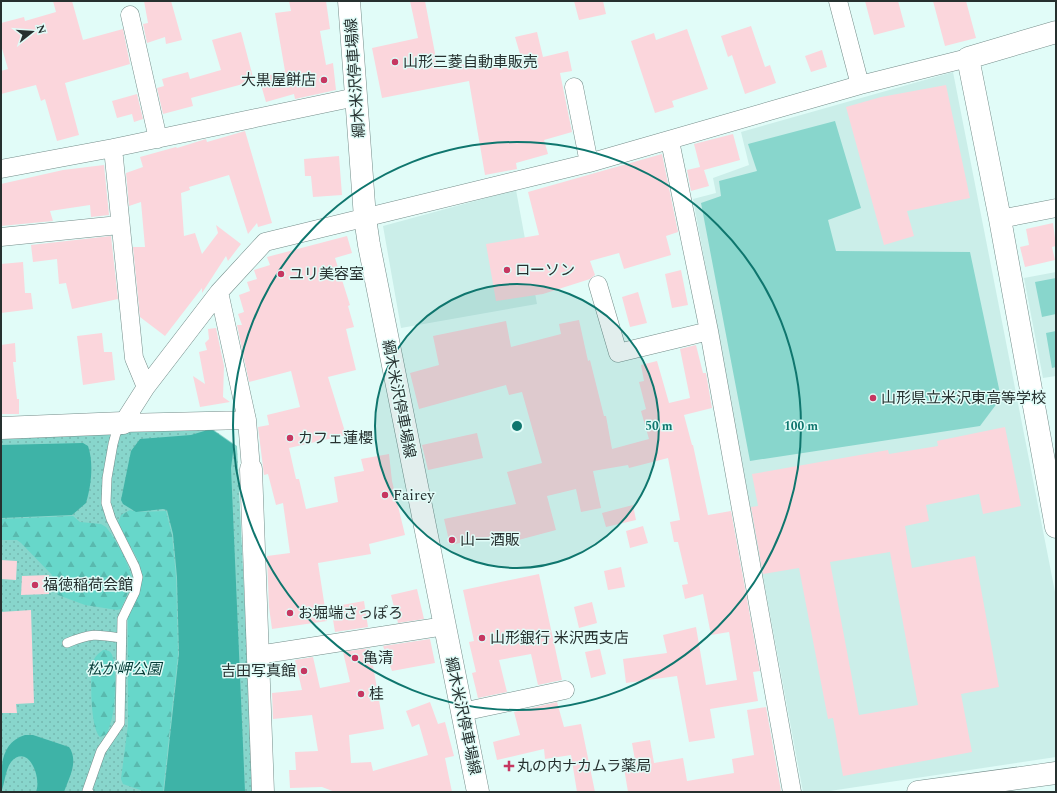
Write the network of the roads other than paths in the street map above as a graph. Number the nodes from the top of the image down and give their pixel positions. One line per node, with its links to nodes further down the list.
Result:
1 (349, 1): 8 (street, 綱木米沢停車場線)
2 (838, 1): 6 (street)
3 (130, 15): 9 (street)
4 (1056, 32): 5 (street)
5 (968, 58): 6 (street); 16 (street)
6 (860, 85): 10 (street)
7 (574, 87): 12 (street)
8 (356, 97): 9 (street); 15 (street, 綱木米沢停車場線)
9 (158, 139): 11 (street)
10 (670, 141): 12 (street); 21 (street)
11 (113, 148): 13 (street); 17 (street)
12 (589, 163): 15 (street)
13 (1, 169)
14 (1056, 208): 16 (street)
15 (365, 218): 20 (street); 28 (street, 綱木米沢停車場線)
16 (1000, 220): 27 (street)
17 (119, 225): 18 (street); 22 (street)
18 (1, 238)
19 (598, 284): 21 (street)
20 (219, 292): 22 (street); 23 (street)
21 (709, 331): 38 (street)
22 (146, 387): 24 (street)
23 (247, 420): 24 (street); 26 (street)
24 (123, 423): 25 (street); 29 (lane)
25 (1, 428)
26 (252, 469): 31 (street)
27 (1056, 527)
28 (444, 626): 31 (street); 33 (street, 綱木米沢停車場線)
29 (122, 638): 30 (lane); 35 (lane)
30 (67, 643)
31 (258, 655): 36 (street)
32 (564, 690): 33 (street)
33 (462, 712): 37 (street, 綱木米沢停車場線)
34 (1056, 772): 39 (street)
35 (89, 792)
36 (263, 792)
37 (478, 792)
38 (792, 792)
39 (918, 792)

